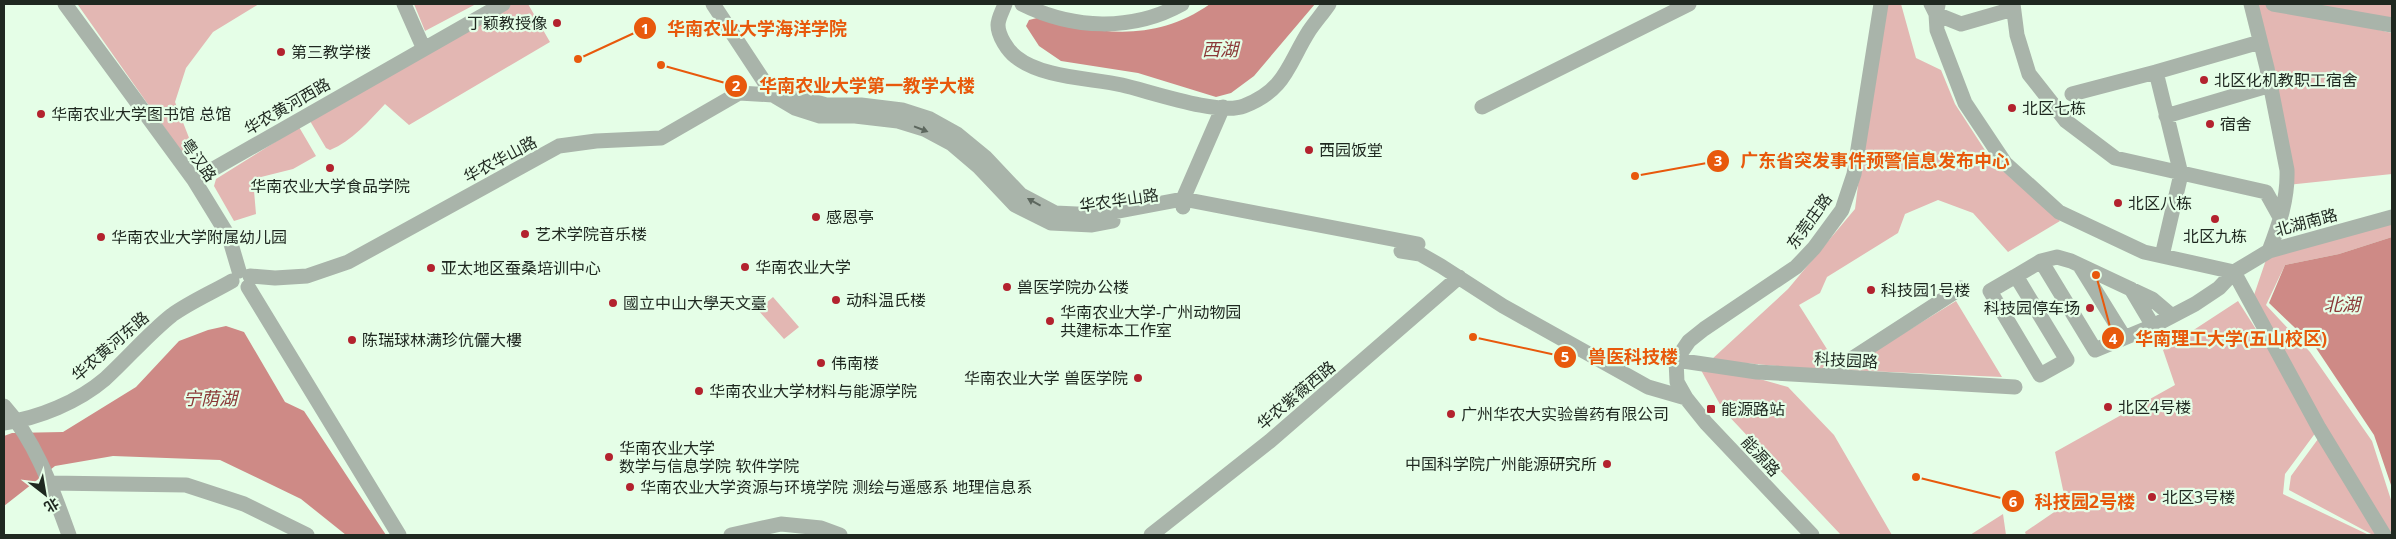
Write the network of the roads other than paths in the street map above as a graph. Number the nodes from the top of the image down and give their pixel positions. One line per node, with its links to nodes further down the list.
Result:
1 (65, 4): 26 (street, 粤汉路)
2 (404, 4): 17 (street)
3 (503, 4): 17 (street, 华农黄河西路)
4 (713, 4): 21 (street)
5 (1005, 4): 23 (street)
6 (1022, 4): 7 (street)
7 (1182, 4)
8 (1329, 4): 23 (street)
9 (1689, 4): 22 (street)
10 (1881, 4): 43 (street, 东莞庄路)
11 (2251, 4): 16 (street)
12 (2273, 4): 15 (street)
13 (1935, 7): 14 (street); 31 (street)
14 (2013, 7): 25 (street)
15 (2392, 25)
16 (2260, 42): 18 (street); 19 (street)
17 (423, 48): 26 (street, 华农黄河西路)
18 (2156, 72): 20 (street); 24 (street)
19 (2271, 85): 24 (street); 29 (street)
20 (2072, 94)
21 (773, 95): 27 (street, 华农华山路); 37 (street, 华农华山路)
22 (1482, 107)
23 (1223, 108): 27 (street)
24 (2166, 116): 25 (street)
25 (2181, 174): 29 (street); 31 (street)
26 (194, 180): 37 (street, 粤汉路)
27 (1183, 203): 36 (street, 华农华山路)
28 (2392, 217): 30 (street, 北湖南路)
29 (2281, 219): 30 (street)
30 (2269, 251): 34 (street, 北湖南路)
31 (2162, 256): 34 (street)
32 (2041, 262): 33 (street); 35 (street); 42 (street, 北湖南路)
33 (2080, 266): 39 (street); 42 (street)
34 (2234, 272): 40 (street, 北湖南路); 57 (street)
35 (2016, 276): 35 (street)
36 (1458, 278): 46 (street, 华农华山路); 55 (street, 华农紫薇西路)
37 (242, 279): 48 (street, 华农黄河东路); 52 (street, 粤汉路)
38 (1961, 288): 44 (street)
39 (2131, 289): 40 (street); 41 (street)
40 (2172, 316): 41 (street, 北湖南路)
41 (2153, 326): 42 (street, 北湖南路)
42 (2124, 337)
43 (1676, 360): 44 (street, 科技园路); 46 (street)
44 (1825, 376): 45 (street, 科技园路)
45 (2015, 387)
46 (1686, 398): 56 (street, 能源路)
47 (4, 406): 48 (street)
48 (11, 422): 49 (street)
49 (50, 483): 50 (street); 51 (street)
50 (69, 535)
51 (307, 535)
52 (399, 535)
53 (731, 535): 54 (street)
54 (840, 535)
55 (1151, 535)
56 (1812, 535)
57 (2384, 535)

